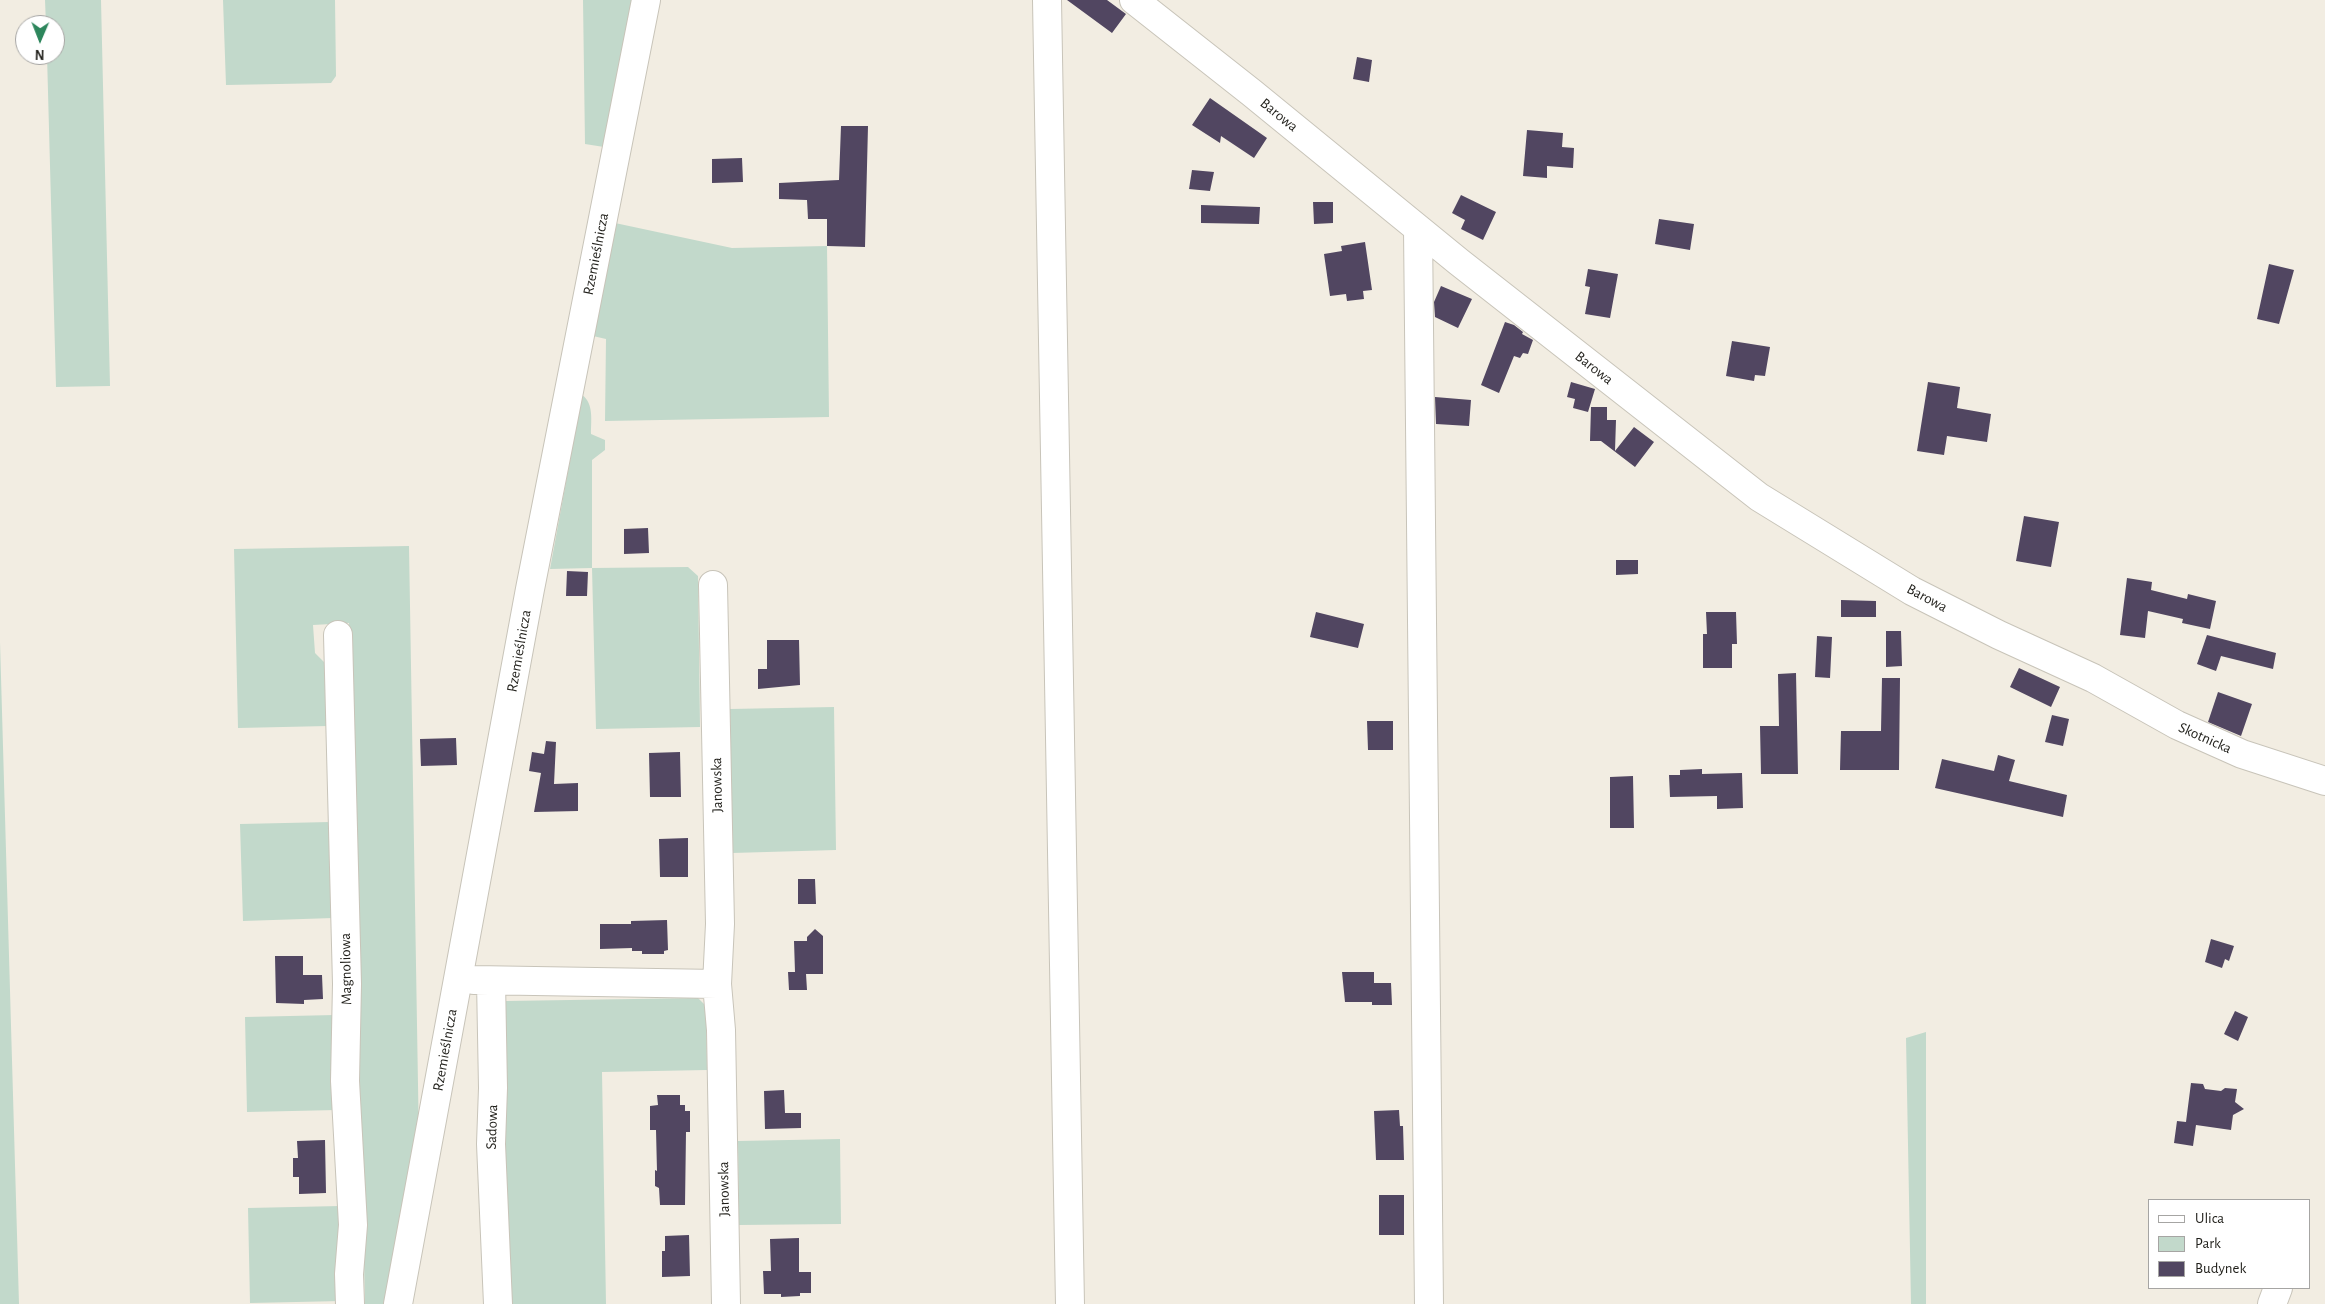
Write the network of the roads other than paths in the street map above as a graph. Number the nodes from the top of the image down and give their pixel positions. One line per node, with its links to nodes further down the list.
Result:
1 (646, 0): 9 (street, Rzemieślnicza)
2 (1047, 0): 17 (street)
3 (1134, 0): 4 (street, Barowa)
4 (1418, 229): 7 (street, Barowa); 18 (street)
5 (713, 586): 11 (street, Janowska)
6 (338, 635): 13 (street, Magnoliowa)
7 (2093, 678): 8 (street, Skotnicka)
8 (2325, 781)
9 (458, 979): 10 (street); 14 (street, Rzemieślnicza)
10 (490, 981): 11 (street); 15 (street, Sadowa)
11 (717, 984): 16 (street, Janowska)
12 (2278, 1289): 19 (street)
13 (350, 1304)
14 (398, 1304)
15 (498, 1304)
16 (726, 1304)
17 (1070, 1304)
18 (1429, 1304)
19 (2272, 1304)

